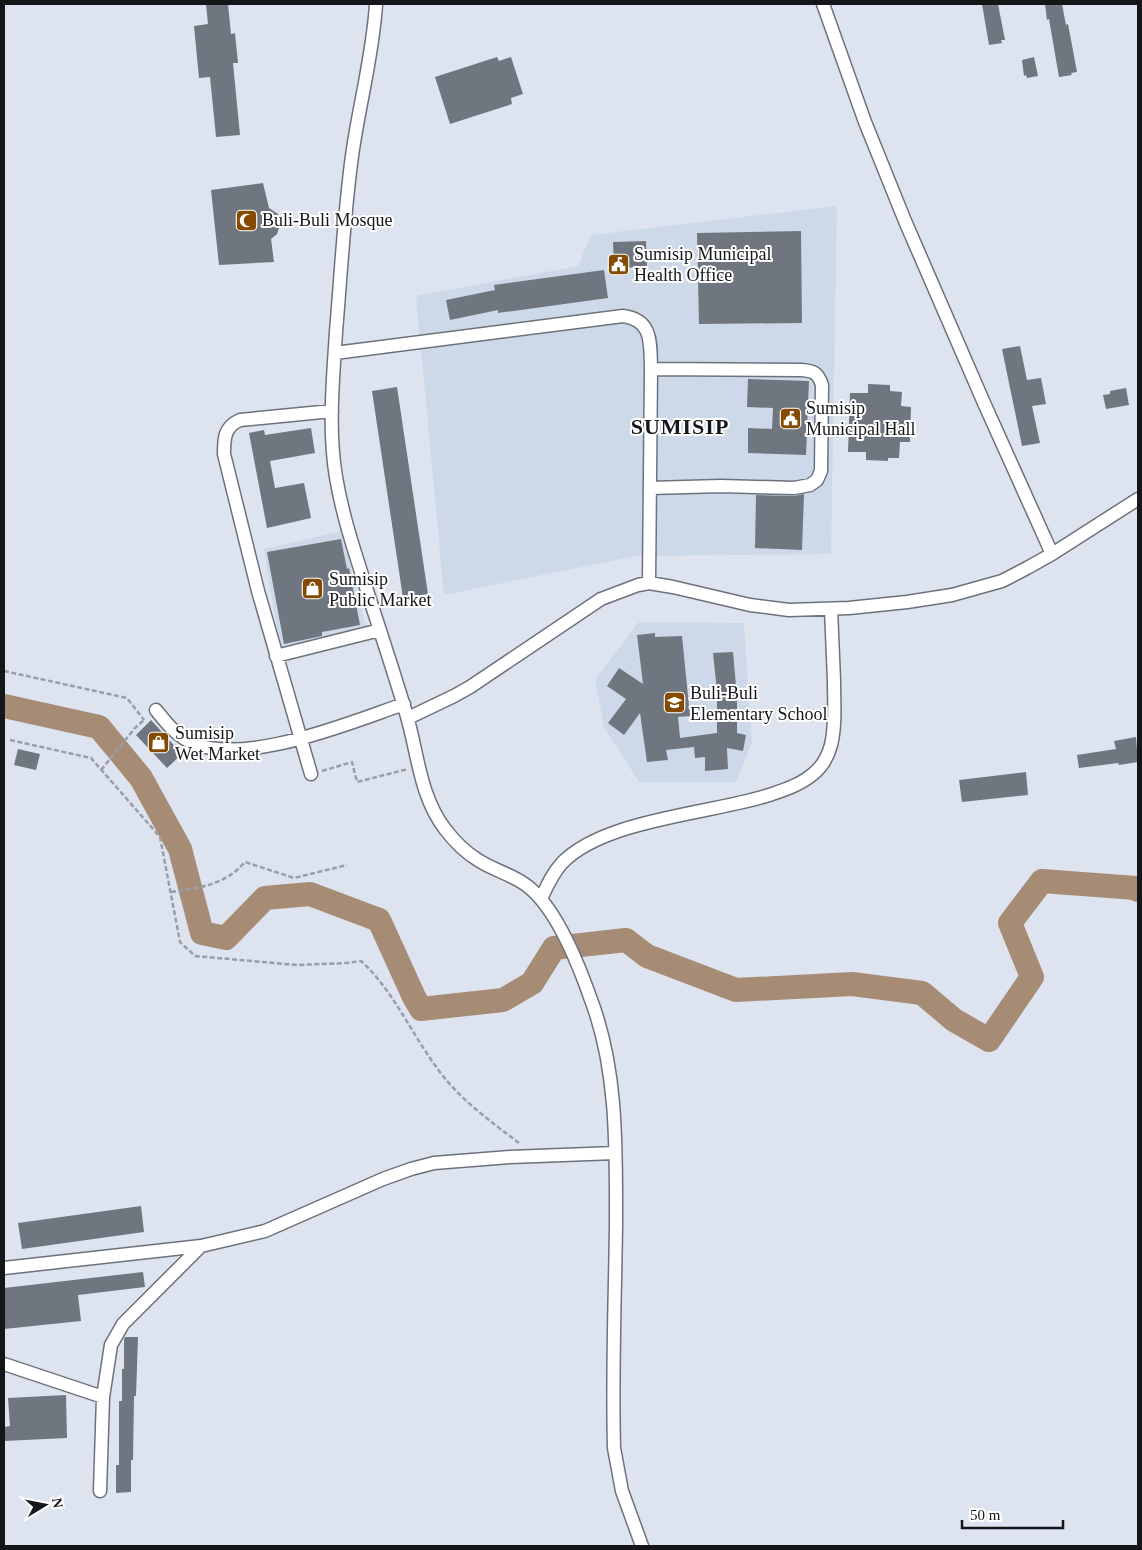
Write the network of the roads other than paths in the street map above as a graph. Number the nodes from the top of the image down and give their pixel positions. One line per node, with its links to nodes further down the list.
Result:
1 (376, 4): 3 (street)
2 (823, 4): 8 (street)
3 (335, 353): 4 (street); 5 (street)
4 (652, 369): 6 (street); 6 (street)
5 (332, 411): 11 (street); 12 (street)
6 (650, 488): 9 (street)
7 (1138, 499): 8 (street)
8 (1052, 554): 10 (street)
9 (649, 583): 10 (street); 15 (street)
10 (831, 609): 18 (street)
11 (380, 630): 12 (street); 13 (street)
12 (276, 656): 16 (street)
13 (404, 704): 15 (street); 16 (street)
14 (156, 710): 16 (street)
15 (408, 718): 18 (street)
16 (300, 738): 17 (street)
17 (311, 774)
18 (541, 899): 19 (street)
19 (615, 1153): 20 (street); 25 (street)
20 (201, 1246): 21 (street); 23 (street)
21 (4, 1268)
22 (4, 1364): 23 (street)
23 (103, 1397): 24 (street)
24 (100, 1492)
25 (642, 1546)

